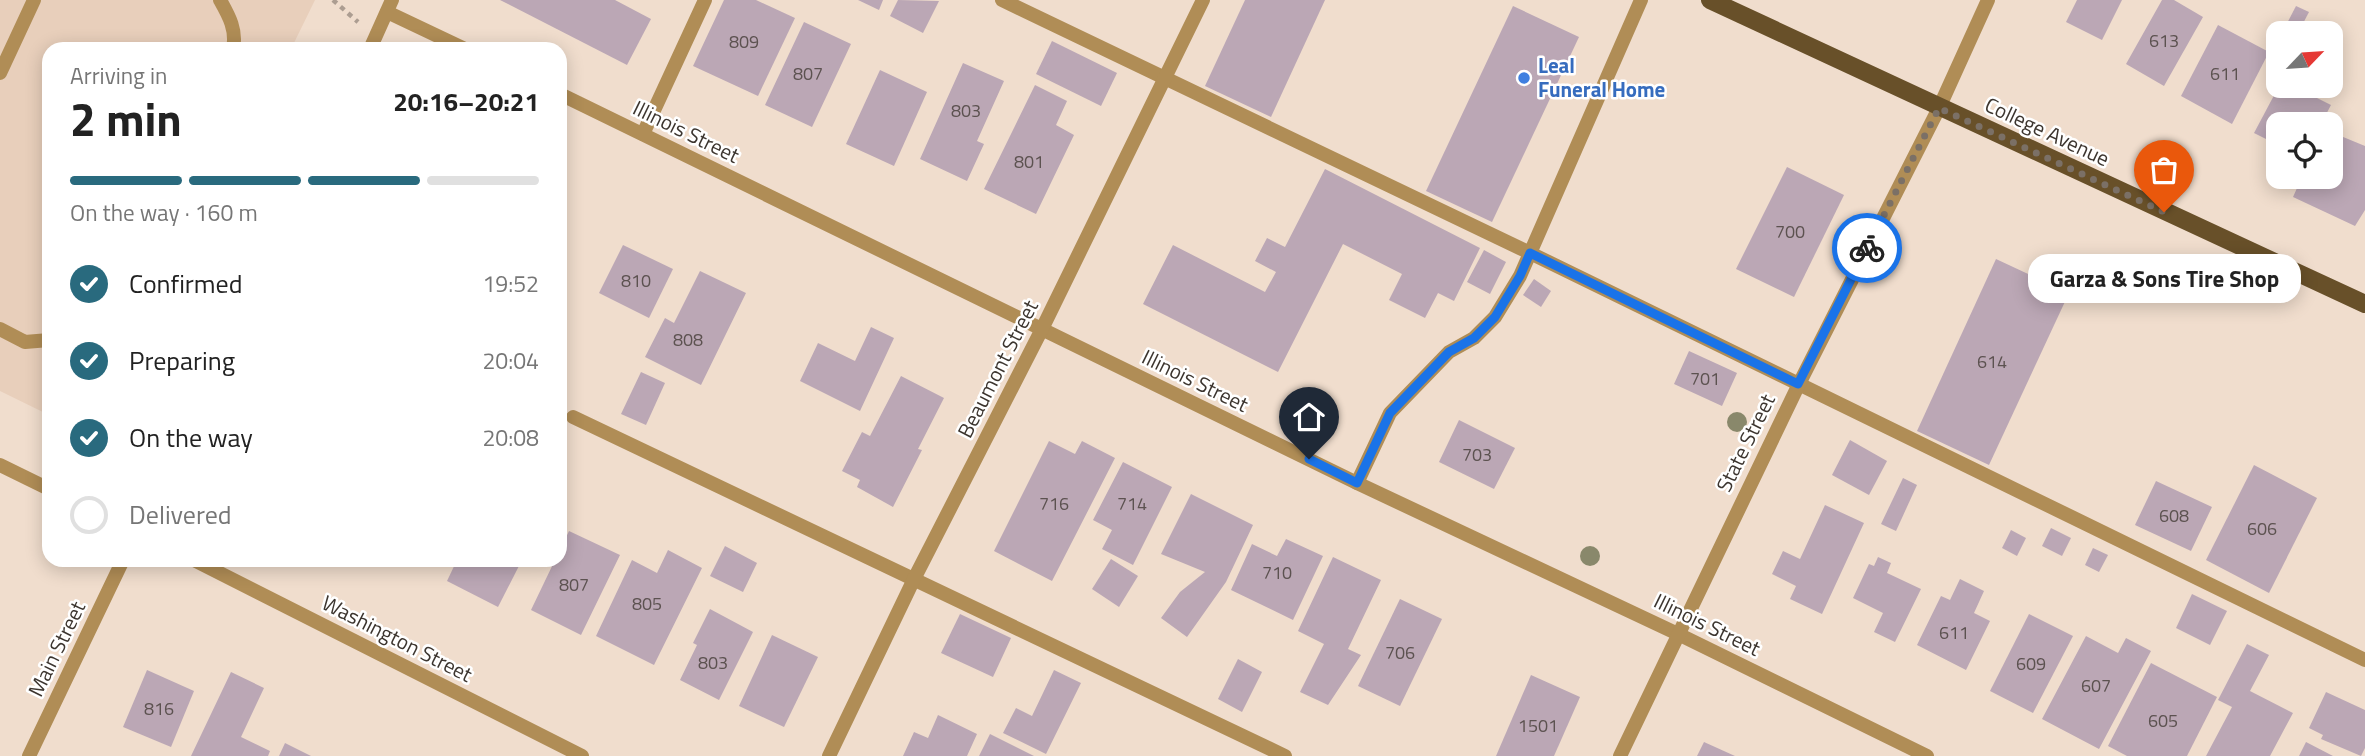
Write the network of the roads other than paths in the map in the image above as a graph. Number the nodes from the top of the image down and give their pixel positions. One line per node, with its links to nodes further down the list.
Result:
1 (34, 0): 13 (street)
2 (220, 0): 10 (street)
3 (705, 0): 17 (street)
4 (1002, 0): 14 (street)
5 (1203, 0): 14 (street, Beaumont Street)
6 (1641, 0): 18 (street)
7 (1710, 0): 16 (main road, College Avenue)
8 (1988, 0): 16 (street, State Street)
9 (390, 6): 11 (street); 12 (street)
10 (235, 42)
11 (373, 42)
12 (453, 42)
13 (0, 73)
14 (1165, 76): 18 (street); 21 (street, Beaumont Street)
15 (567, 97): 17 (street, Illinois Street)
16 (1939, 108): 19 (main road, College Avenue); 23 (street, State Street)
17 (643, 134): 21 (street, Illinois Street)
18 (1530, 253): 23 (street); 26 (street)
19 (2365, 304)
20 (0, 329): 22 (street)
21 (1042, 329): 26 (street, Illinois Street); 30 (street, Beaumont Street)
22 (42, 341)
23 (1798, 384): 31 (street, State Street); 32 (street)
24 (573, 417): 30 (street)
25 (0, 465): 27 (street)
26 (1357, 483): 31 (street, Illinois Street)
27 (42, 486)
28 (120, 567): 33 (street, Main Street)
29 (208, 567): 34 (street, Washington Street)
30 (914, 579): 35 (street, Beaumont Street); 36 (street)
31 (1678, 634): 37 (street, State Street); 38 (street, Illinois Street)
32 (2365, 660)
33 (29, 756)
34 (582, 756)
35 (829, 756)
36 (1285, 756)
37 (1620, 756)
38 (1927, 756)

